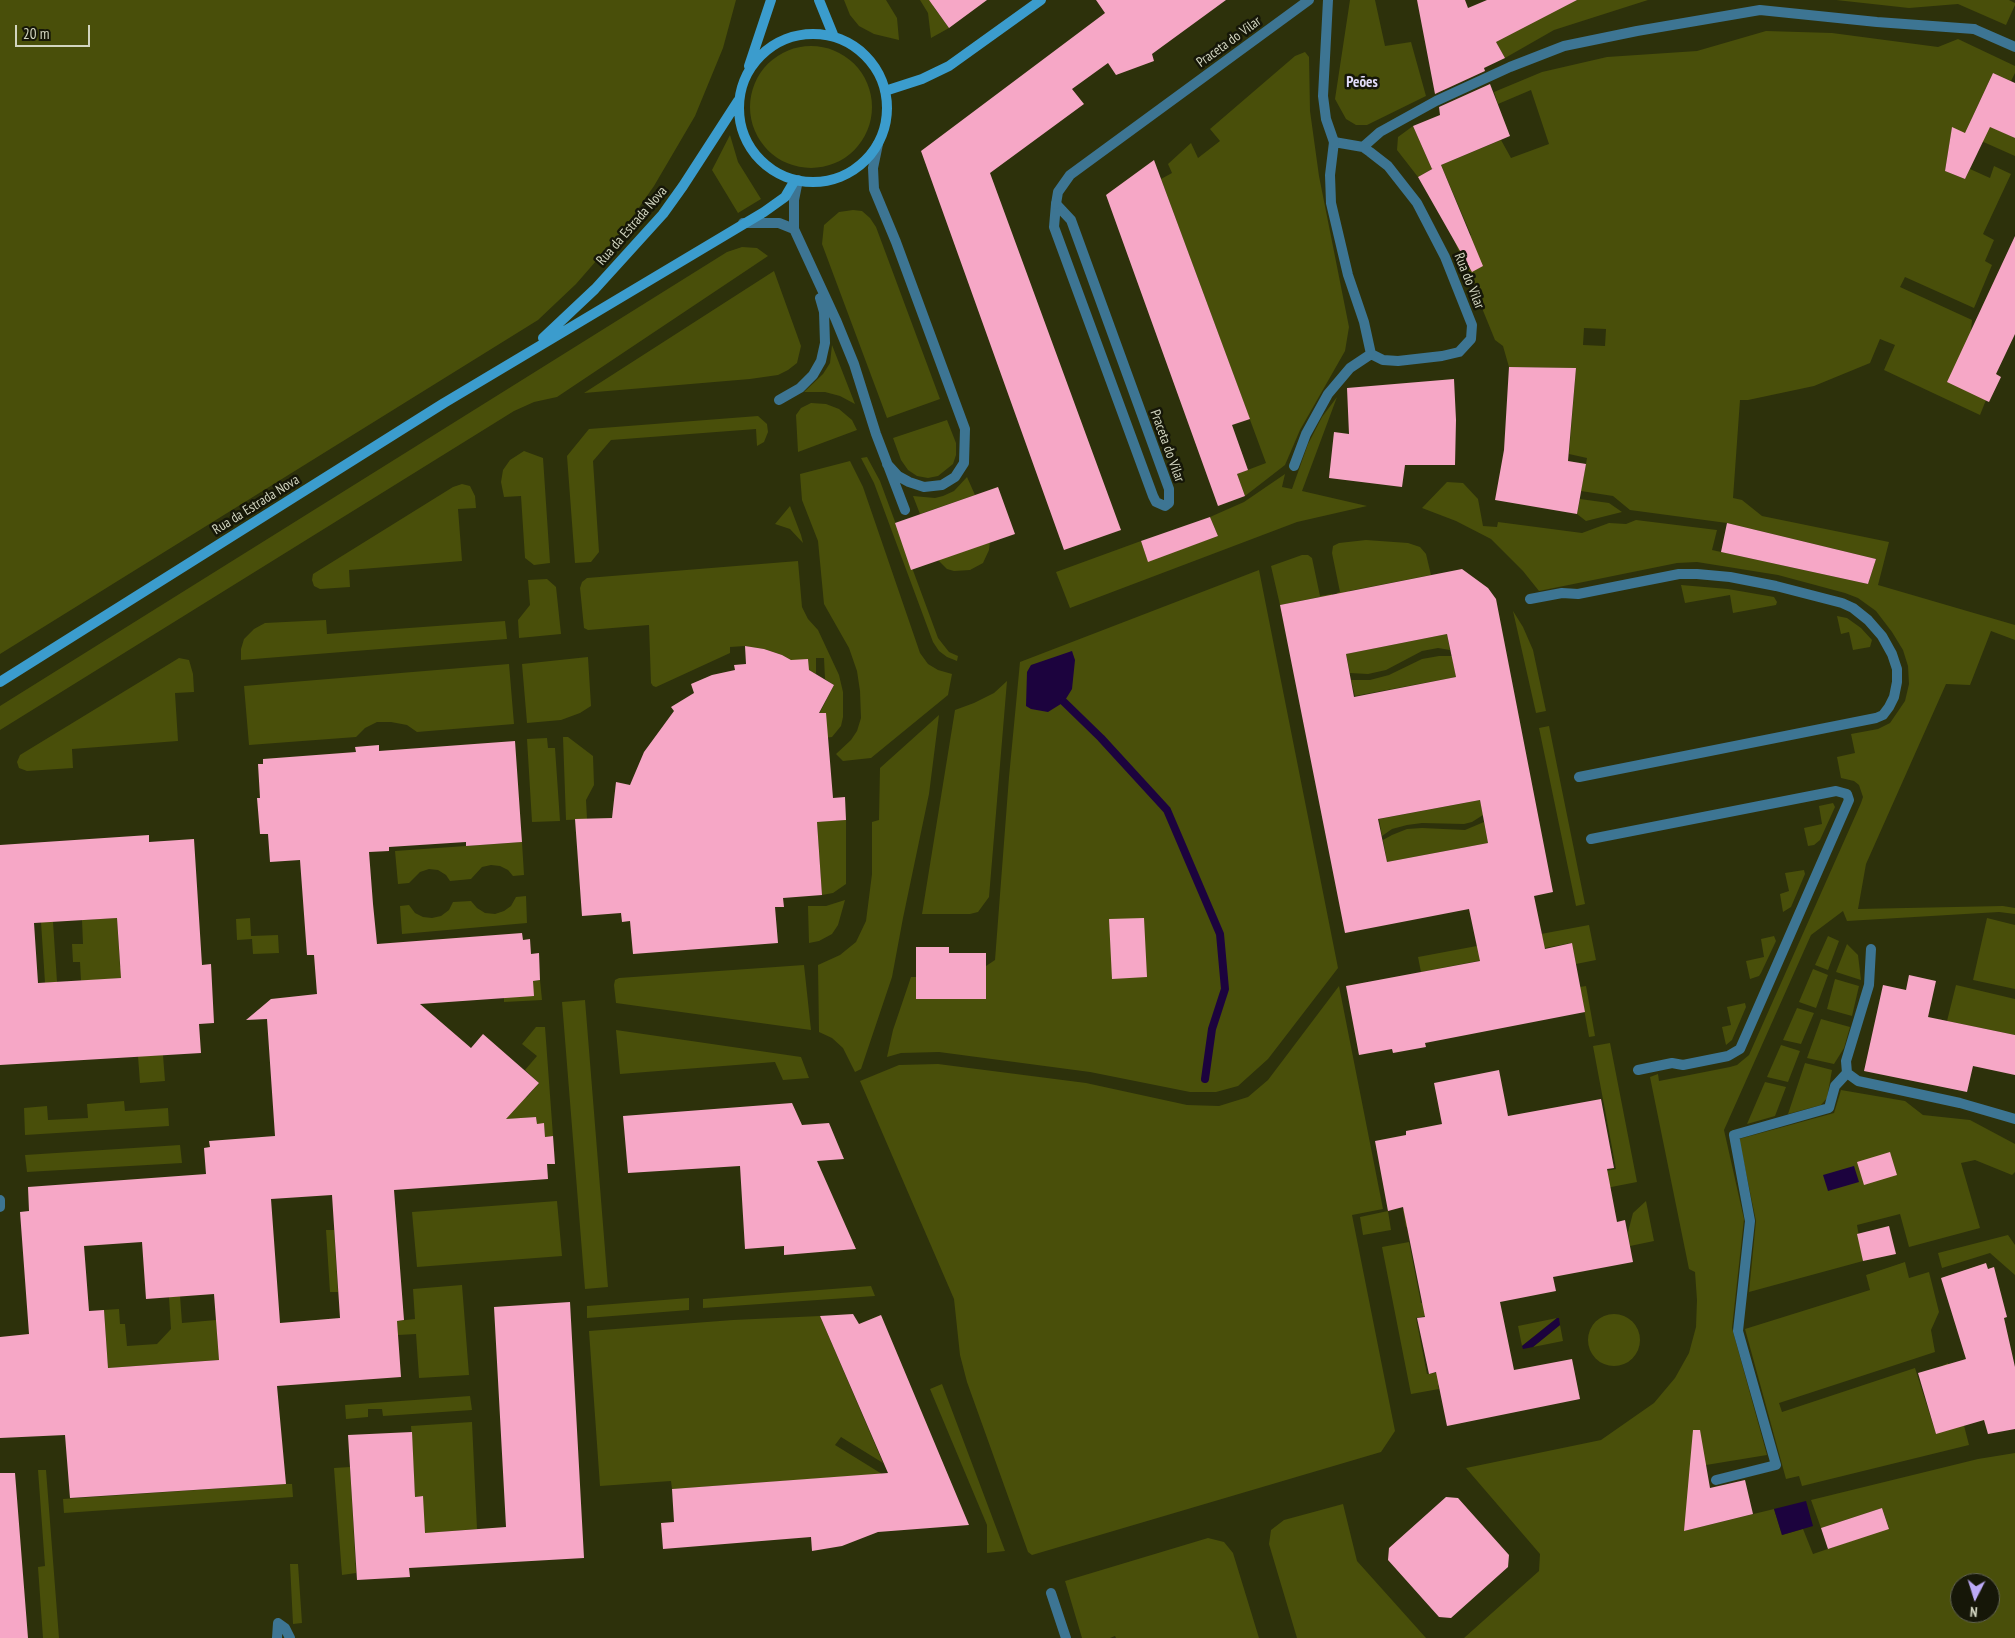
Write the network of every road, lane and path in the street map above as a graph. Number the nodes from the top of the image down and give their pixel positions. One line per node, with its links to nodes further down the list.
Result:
1 (770, 0): 8 (main road)
2 (819, 0): 6 (main road)
3 (1041, 0): 9 (main road)
4 (1309, 0): 15 (street, Praceta do Vilar)
5 (1328, 0): 11 (street)
6 (834, 38): 8 (main road); 9 (main road)
7 (2015, 48): 13 (street)
8 (746, 74): 10 (main road)
9 (885, 91): 12 (main road)
10 (738, 101): 14 (main road); 19 (main road, Rua da Estrada Nova)
11 (1334, 142): 13 (street, Rua do Vilar); 20 (street)
12 (878, 144): 14 (main road); 22 (street)
13 (1364, 147): 20 (street, Rua do Vilar)
14 (797, 180): 16 (main road, Rua da Estrada Nova); 17 (street)
15 (1056, 204): 15 (street, Praceta do Vilar)
16 (742, 223): 17 (street); 19 (main road, Rua da Estrada Nova)
17 (794, 229): 18 (street)
18 (817, 282): 21 (street); 22 (street)
19 (527, 353): 26 (main road, Rua da Estrada Nova)
20 (1371, 354): 23 (street)
21 (779, 400)
22 (887, 464): 24 (street)
23 (1294, 466)
24 (905, 510)
25 (1530, 599): 27 (street)
26 (0, 682)
27 (1579, 777)
28 (1591, 839): 30 (street)
29 (1871, 949): 31 (street)
30 (1638, 1070)
31 (1847, 1073): 32 (street); 35 (street)
32 (2015, 1119)
33 (0, 1200): 34 (street)
34 (0, 1206)
35 (1716, 1480)
36 (1051, 1594): 39 (street)
37 (277, 1638): 38 (street)
38 (290, 1638)
39 (1066, 1638)

